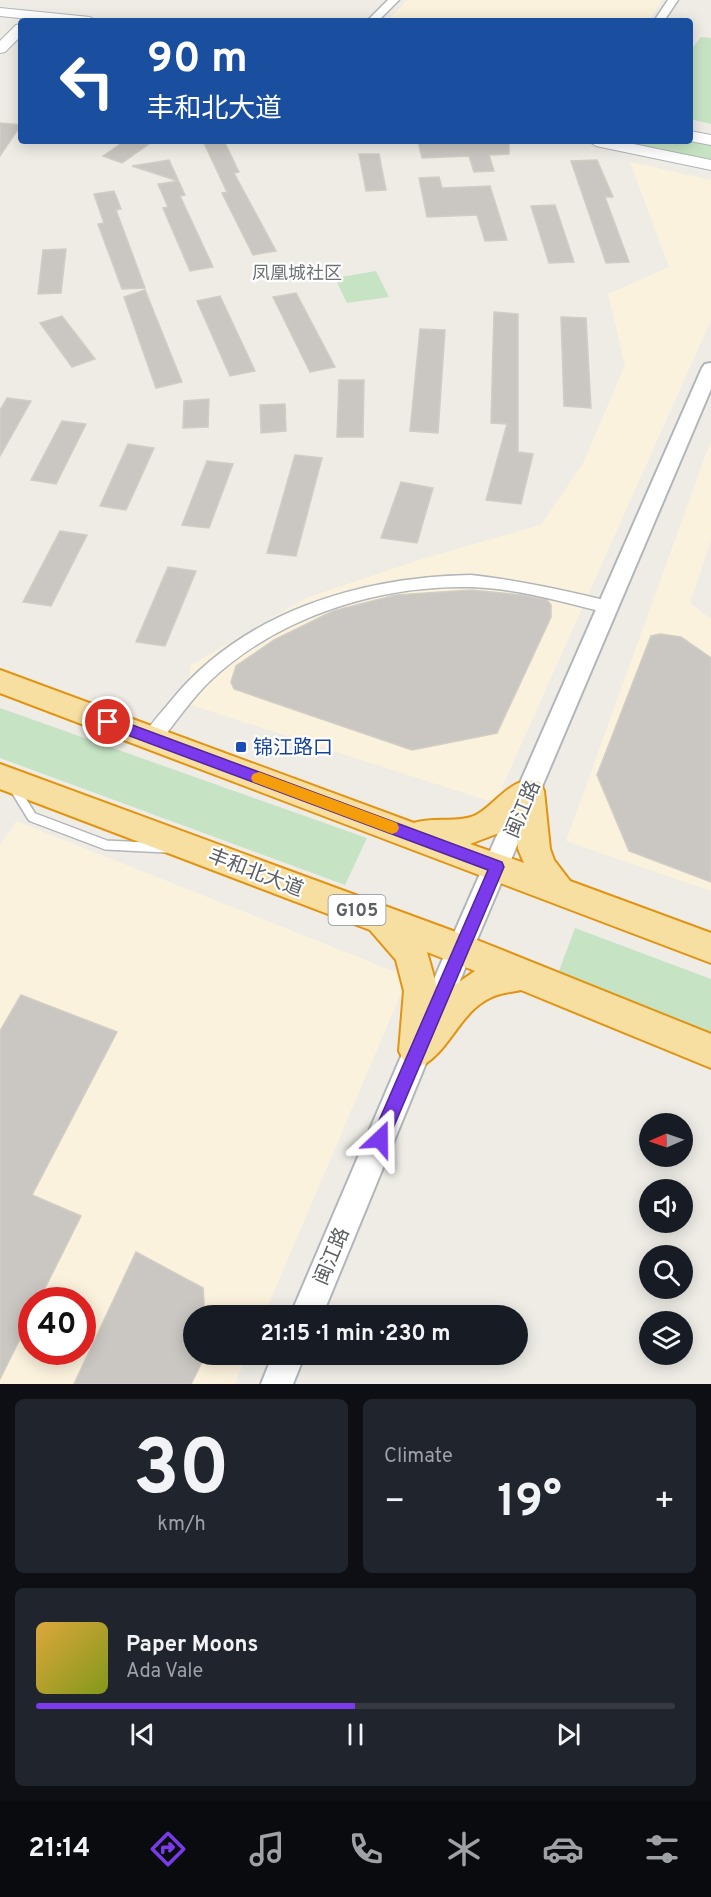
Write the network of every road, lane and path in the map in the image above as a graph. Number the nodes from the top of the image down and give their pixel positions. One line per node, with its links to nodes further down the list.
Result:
1 (48, 0): 5 (main road)
2 (394, 0): 6 (street)
3 (673, 0): 7 (street)
4 (0, 12): 8 (main road)
5 (33, 18)
6 (375, 18)
7 (661, 18)
8 (18, 20)
9 (18, 26): 10 (main road)
10 (0, 31)
11 (18, 33): 12 (main road)
12 (0, 49)
13 (693, 137): 14 (main road)
14 (711, 140)
15 (610, 144): 16 (main road)
16 (711, 165)
17 (711, 369): 18 (street, 闽江路)
18 (608, 607): 20 (street); 22 (street, 闽江路)
19 (0, 681): 20 (highway)
20 (152, 738): 23 (highway)
21 (3, 782): 26 (highway, 丰和北大道 / G105)
22 (529, 791): 23 (highway); 24 (street, 闽江路); 25 (highway)
23 (410, 835): 24 (highway)
24 (497, 867): 25 (highway); 28 (street, 闽江路)
25 (558, 890): 27 (highway)
26 (379, 918): 28 (highway, 丰和北大道 / G105); 30 (highway)
27 (711, 948)
28 (460, 949): 29 (highway, 丰和北大道 / G105); 30 (street, 闽江路)
29 (523, 974): 30 (highway); 31 (highway, 丰和北大道 / G105)
30 (417, 1051): 32 (street, 闽江路)
31 (711, 1051)
32 (311, 1305)
33 (285, 1365): 34 (street)
34 (277, 1384)

